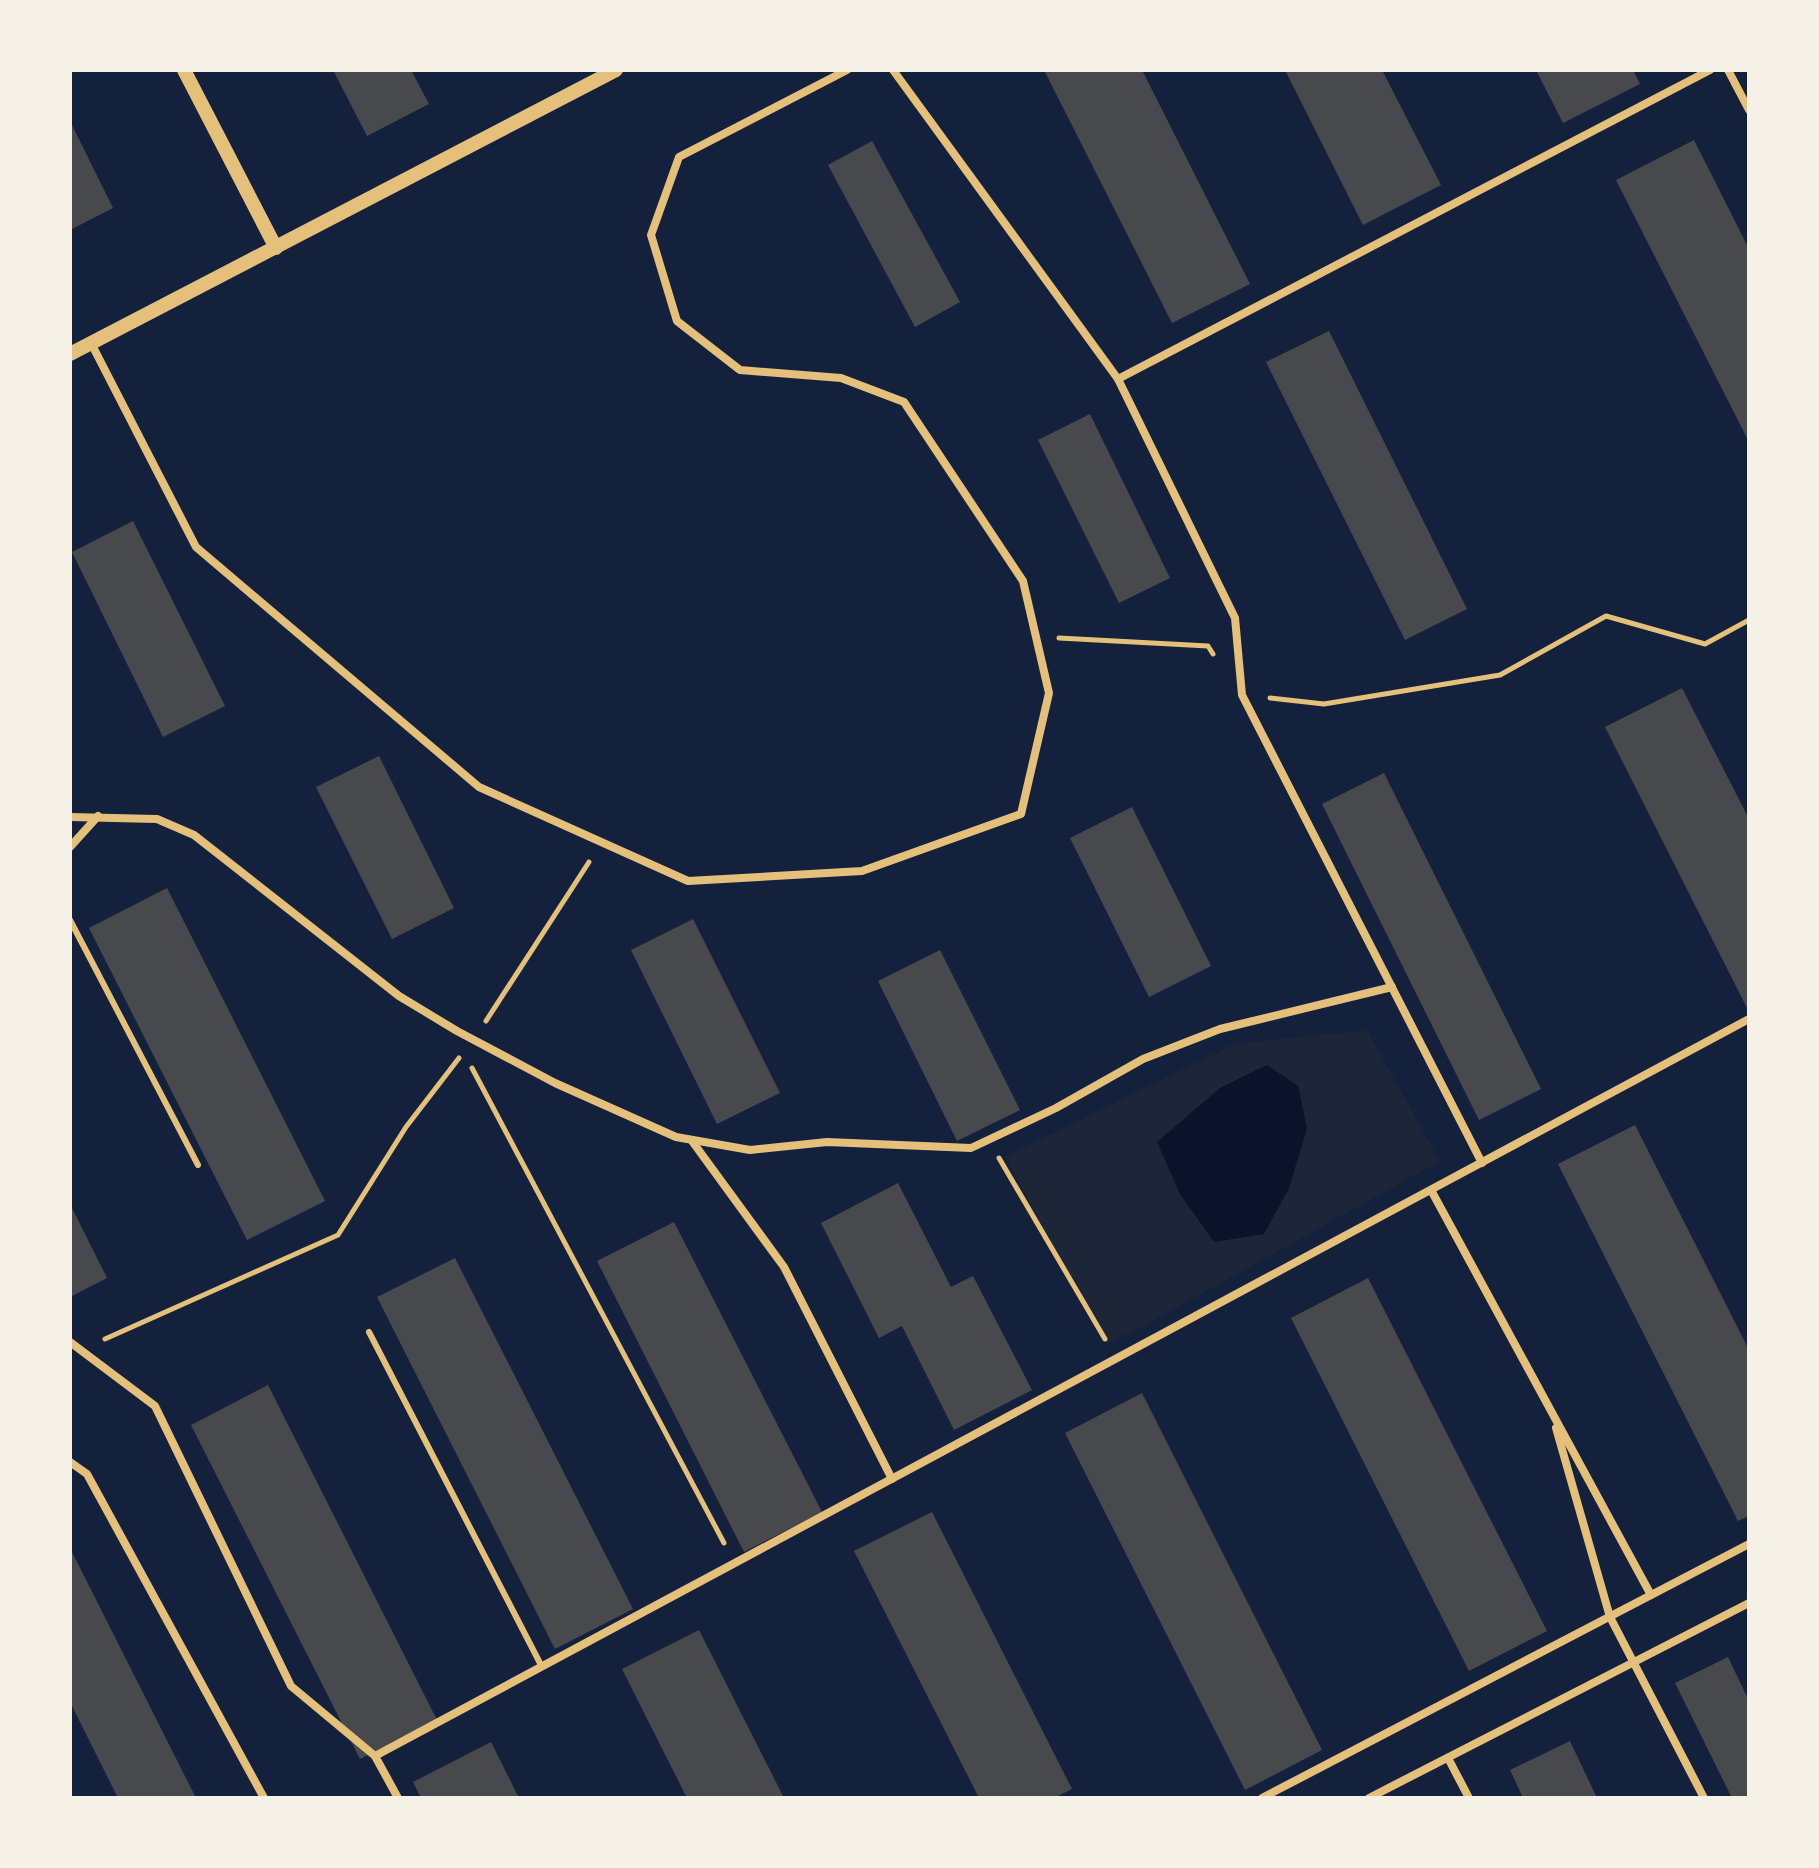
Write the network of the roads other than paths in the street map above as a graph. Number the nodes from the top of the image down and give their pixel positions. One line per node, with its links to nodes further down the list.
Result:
1 (184, 70): 8 (street)
2 (616, 70): 8 (street)
3 (847, 70): 9 (street)
4 (893, 70): 11 (street)
5 (1710, 70): 11 (street)
6 (1728, 70): 7 (street)
7 (1749, 110)
8 (276, 248): 9 (street)
9 (91, 343): 10 (street)
10 (70, 354)
11 (1118, 379): 16 (street)
12 (98, 816): 13 (street); 14 (street); 18 (street)
13 (70, 817)
14 (70, 847)
15 (70, 920): 20 (lane)
16 (1392, 987): 18 (street); 19 (street)
17 (1749, 1019): 19 (street)
18 (691, 1140): 26 (street)
19 (1482, 1163): 21 (street)
20 (198, 1165)
21 (1431, 1190): 24 (street); 26 (street)
22 (369, 1332): 32 (lane)
23 (70, 1342): 33 (street)
24 (1551, 1411): 28 (street); 30 (street)
25 (70, 1462): 35 (street)
26 (892, 1479): 32 (street)
27 (1749, 1544): 28 (street)
28 (1651, 1595): 30 (street)
29 (1749, 1603): 31 (street)
30 (1610, 1617): 31 (street); 37 (street)
31 (1634, 1664): 34 (street); 40 (street)
32 (542, 1667): 33 (street)
33 (375, 1756): 36 (street)
34 (1448, 1758): 38 (street); 39 (street)
35 (264, 1798)
36 (398, 1798)
37 (1262, 1798)
38 (1369, 1798)
39 (1469, 1798)
40 (1704, 1798)

